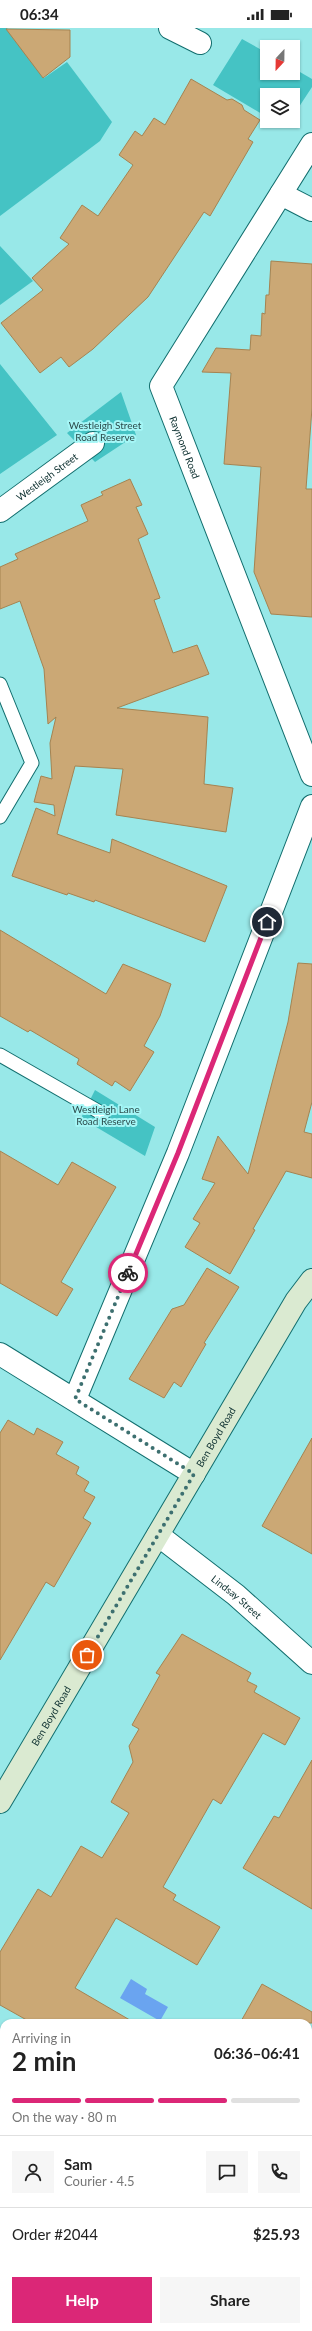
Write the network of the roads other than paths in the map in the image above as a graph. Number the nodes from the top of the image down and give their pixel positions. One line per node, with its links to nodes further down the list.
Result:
1 (170, 28): 2 (street)
2 (200, 43)
3 (312, 144): 4 (street, Raymond Road)
4 (281, 194): 5 (street); 9 (street, Raymond Road)
5 (312, 210)
6 (93, 443): 7 (street, Westleigh Street)
7 (0, 511)
8 (0, 684): 11 (lane)
9 (312, 775)
10 (312, 806): 16 (street)
11 (0, 817)
12 (0, 1055): 13 (lane)
13 (103, 1114)
14 (312, 1280): 17 (street, Ben Boyd Road)
15 (0, 1354): 16 (street)
16 (75, 1399): 17 (street)
17 (194, 1474): 18 (street, Ben Boyd Road)
18 (158, 1535): 19 (street, Lindsay Street); 20 (street, Ben Boyd Road)
19 (312, 1663)
20 (0, 1802)

